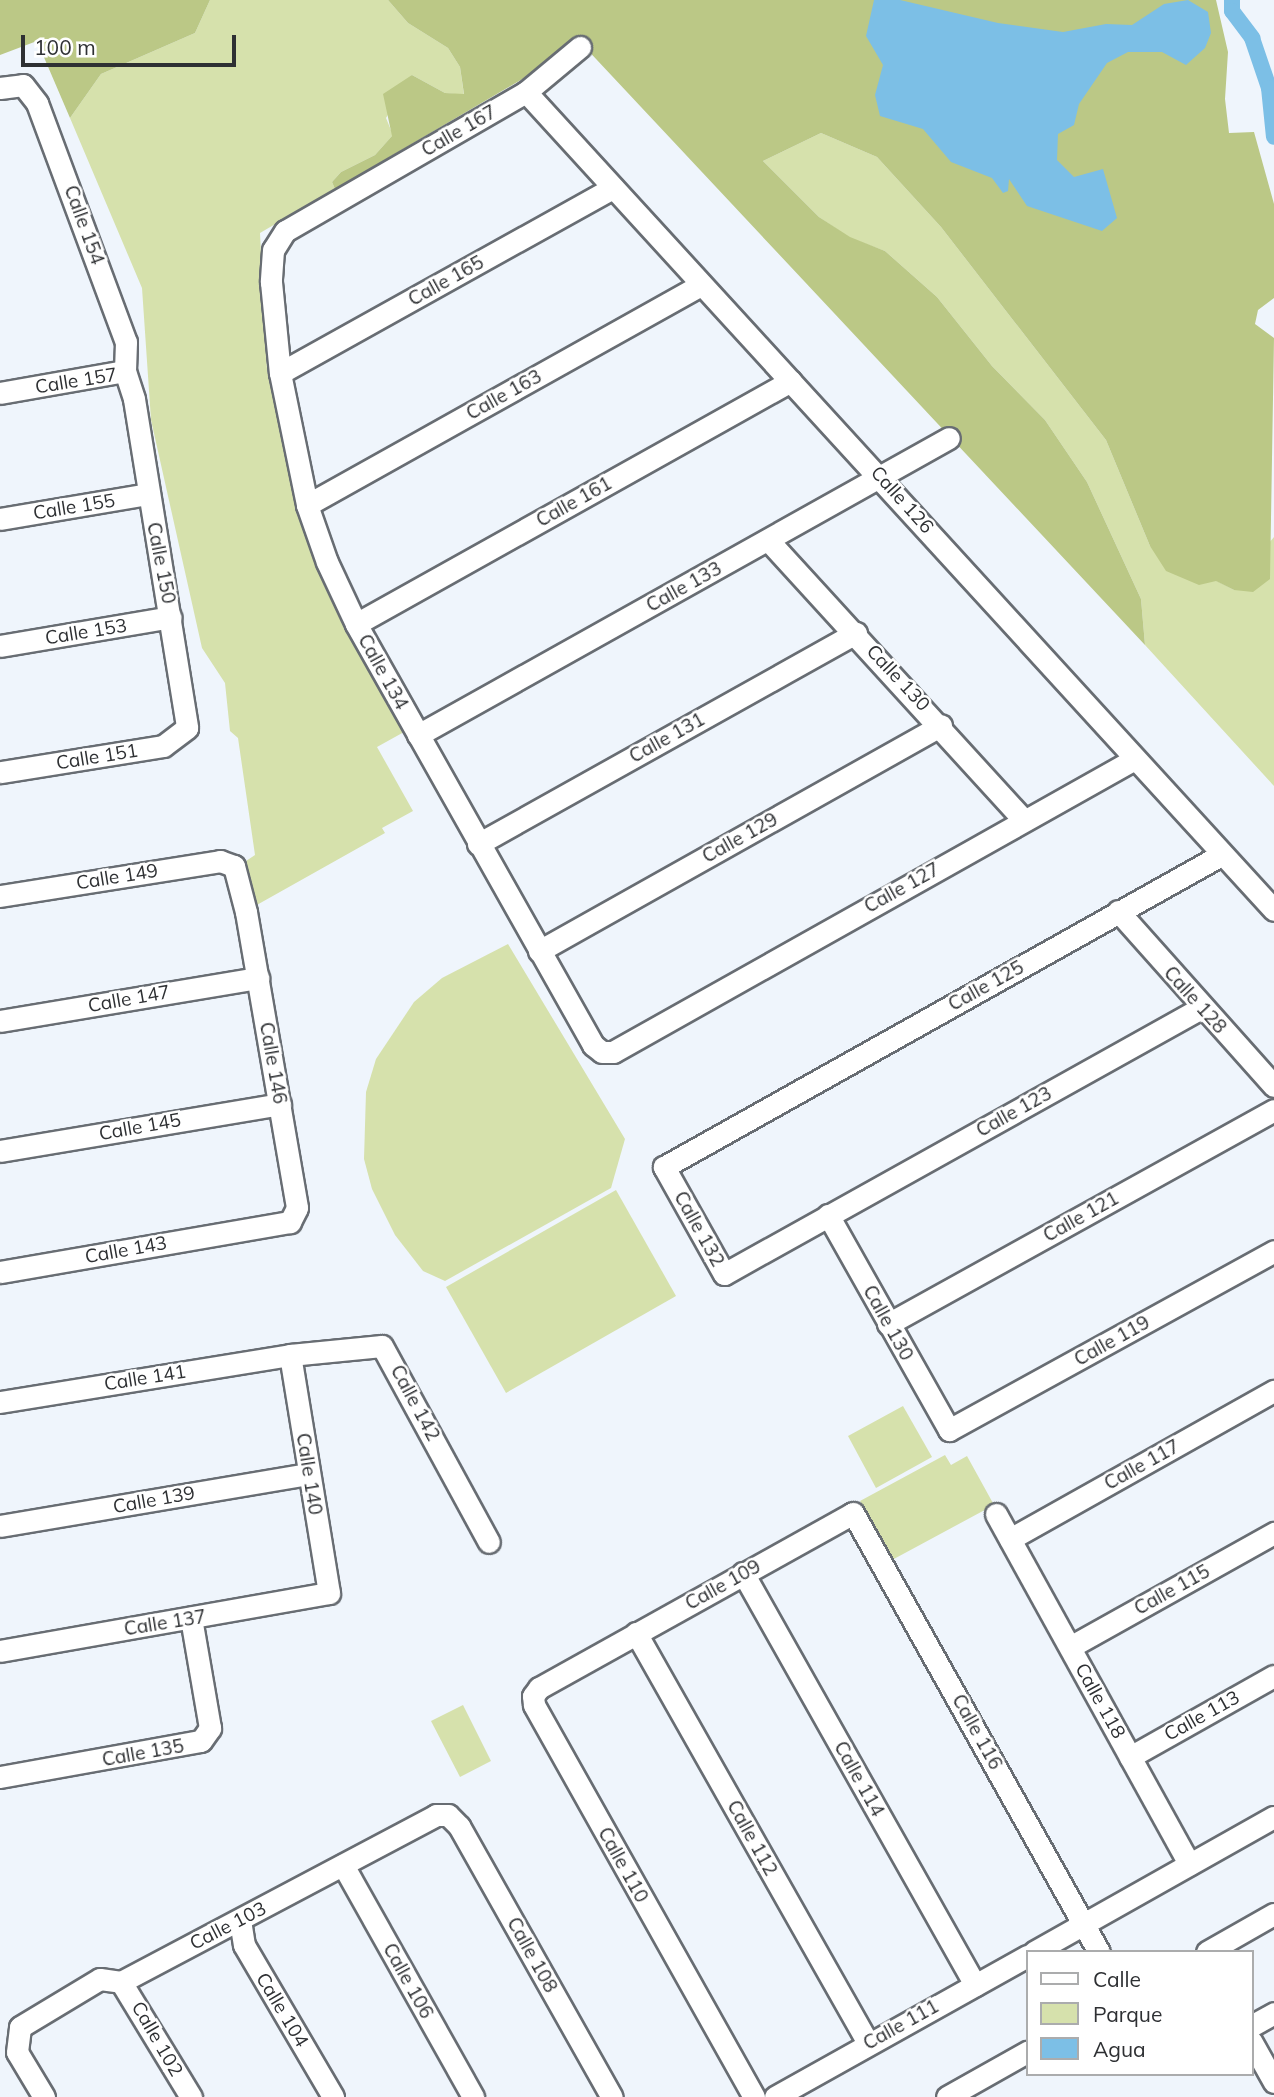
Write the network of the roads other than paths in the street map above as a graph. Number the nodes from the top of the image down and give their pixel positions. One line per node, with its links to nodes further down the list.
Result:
1 (580, 47): 3 (street, Calle 167)
2 (0, 88): 7 (street, Calle 154)
3 (526, 92): 4 (street, Calle 126); 5 (street, Calle 167)
4 (613, 188): 6 (street, Calle 126); 8 (street, Calle 165)
5 (332, 204): 8 (street, Calle 134)
6 (701, 285): 9 (street, Calle 126); 15 (street, Calle 163)
7 (125, 371): 10 (street, Calle 157); 11 (street, Calle 157)
8 (280, 373): 15 (street, Calle 134)
9 (791, 381): 13 (street, Calle 126); 19 (street, Calle 161)
10 (0, 393)
11 (134, 399): 14 (street, Calle 150)
12 (949, 438): 13 (street, Calle 133)
13 (882, 477): 17 (street, Calle 133); 25 (street, Calle 126)
14 (148, 494): 16 (street, Calle 155); 18 (street, Calle 150)
15 (307, 505): 19 (street, Calle 134)
16 (0, 519)
17 (768, 540): 20 (street, Calle 130); 24 (street, Calle 133)
18 (172, 617): 21 (street, Calle 153); 23 (street, Calle 150)
19 (356, 624): 24 (street, Calle 134)
20 (856, 633): 22 (street, Calle 130); 28 (street, Calle 131)
21 (0, 646)
22 (941, 724): 27 (street, Calle 130); 34 (street, Calle 129)
23 (187, 728): 26 (street, Calle 151)
24 (418, 735): 28 (street, Calle 134)
25 (1133, 760): 27 (street, Calle 127); 29 (street, Calle 126)
26 (0, 772)
27 (1023, 819): 37 (street, Calle 127)
28 (478, 844): 34 (street, Calle 134)
29 (1221, 855): 32 (street, Calle 126); 33 (street, Calle 125)
30 (234, 866): 31 (street, Calle 149); 35 (street, Calle 146)
31 (0, 897)
32 (1274, 910)
33 (1118, 911): 36 (street, Calle 128); 42 (street, Calle 125)
34 (539, 951): 37 (street, Calle 134)
35 (258, 978): 38 (street, Calle 147); 40 (street, Calle 146)
36 (1201, 1008): 39 (street, Calle 128); 44 (street, Calle 123)
37 (672, 1017)
38 (0, 1021)
39 (1274, 1086)
40 (280, 1104): 43 (street, Calle 145); 45 (street, Calle 146)
41 (1274, 1110): 48 (street, Calle 121)
42 (751, 1118): 44 (street, Calle 132)
43 (0, 1151)
44 (828, 1215): 48 (street, Calle 130)
45 (252, 1229): 47 (street, Calle 143)
46 (1274, 1251): 52 (street, Calle 119)
47 (0, 1272)
48 (888, 1324): 52 (street, Calle 130)
49 (289, 1355): 51 (street, Calle 141); 53 (street, Calle 140); 59 (street, Calle 142)
50 (1274, 1391): 58 (street, Calle 117)
51 (0, 1402)
52 (949, 1430)
53 (309, 1474): 56 (street, Calle 139); 61 (street, Calle 140)
54 (853, 1513): 60 (street, Calle 109); 76 (street, Calle 116)
55 (996, 1514): 58 (street)
56 (0, 1526)
57 (1274, 1533): 64 (street, Calle 115)
58 (1010, 1539): 64 (street, Calle 118)
59 (489, 1542)
60 (743, 1573): 63 (street, Calle 109); 82 (street, Calle 114)
61 (329, 1594): 62 (street, Calle 137)
62 (191, 1618): 65 (street, Calle 137); 69 (street, Calle 135)
63 (636, 1633): 66 (street, Calle 109); 85 (street, Calle 112)
64 (1070, 1647): 68 (street, Calle 118)
65 (0, 1651)
66 (594, 1657): 94 (street, Calle 110)
67 (1274, 1676): 68 (street, Calle 113)
68 (1130, 1757): 72 (street, Calle 118)
69 (0, 1777)
70 (449, 1815): 73 (street, Calle 103); 93 (street, Calle 108)
71 (1274, 1817): 72 (street)
72 (1189, 1864): 76 (street)
73 (343, 1865): 75 (street, Calle 103); 92 (street, Calle 106)
74 (1274, 1914): 79 (street)
75 (240, 1920): 81 (street, Calle 103); 91 (street, Calle 104)
76 (1085, 1924): 77 (street); 78 (street, Calle 116)
77 (1038, 1950)
78 (1098, 1950)
79 (1211, 1950)
80 (1026, 1957): 82 (street, Calle 111)
81 (121, 1982): 89 (street, Calle 103); 90 (street, Calle 102)
82 (975, 1985): 85 (street, Calle 111)
83 (1274, 2013): 84 (street)
84 (1253, 2025)
85 (868, 2043): 95 (street, Calle 111)
86 (1253, 2045): 88 (street)
87 (1026, 2053): 96 (street)
88 (1274, 2082)
89 (44, 2097)
90 (191, 2097)
91 (333, 2097)
92 (473, 2097)
93 (612, 2097)
94 (754, 2097)
95 (775, 2097)
96 (947, 2097)

